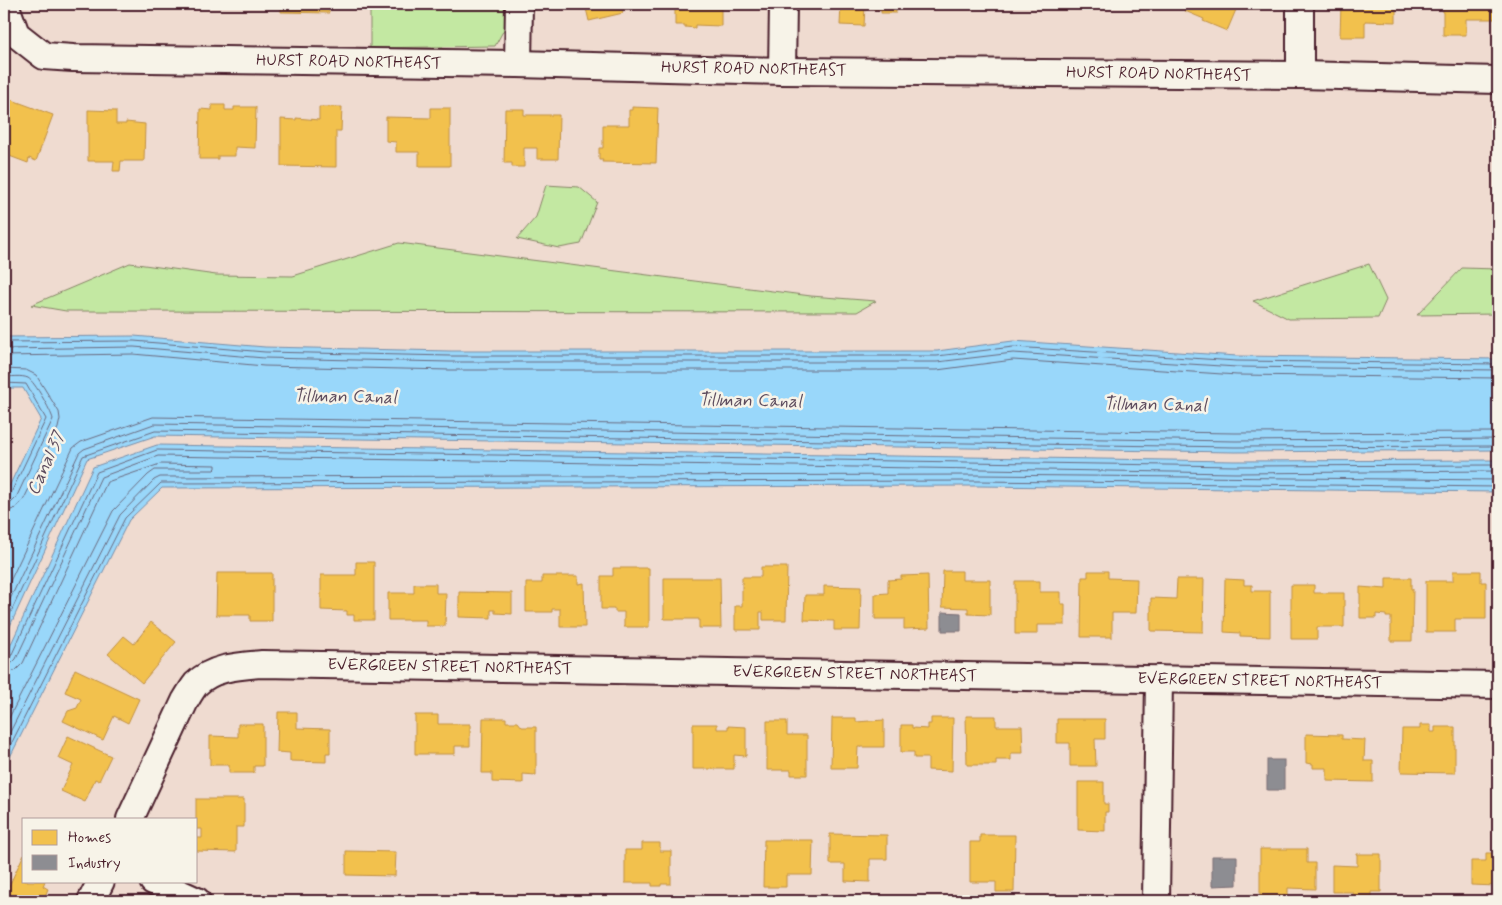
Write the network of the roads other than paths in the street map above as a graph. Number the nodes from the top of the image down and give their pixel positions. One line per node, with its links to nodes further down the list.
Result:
1 (5, 4): 5 (street, HURST ROAD NORTHEAST)
2 (519, 4): 5 (street)
3 (783, 4): 6 (street)
4 (1300, 4): 7 (street)
5 (518, 64): 6 (street, HURST ROAD NORTHEAST)
6 (782, 71): 7 (street, HURST ROAD NORTHEAST)
7 (1300, 75): 8 (street, HURST ROAD NORTHEAST)
8 (1498, 80)
9 (1159, 679): 10 (street, EVERGREEN STREET NORTHEAST); 11 (street, EVERGREEN STREET NORTHEAST); 16 (street)
10 (1498, 685)
11 (130, 818)
12 (100, 882): 14 (street)
13 (155, 882): 15 (street)
14 (91, 901)
15 (197, 901)
16 (1156, 901)

